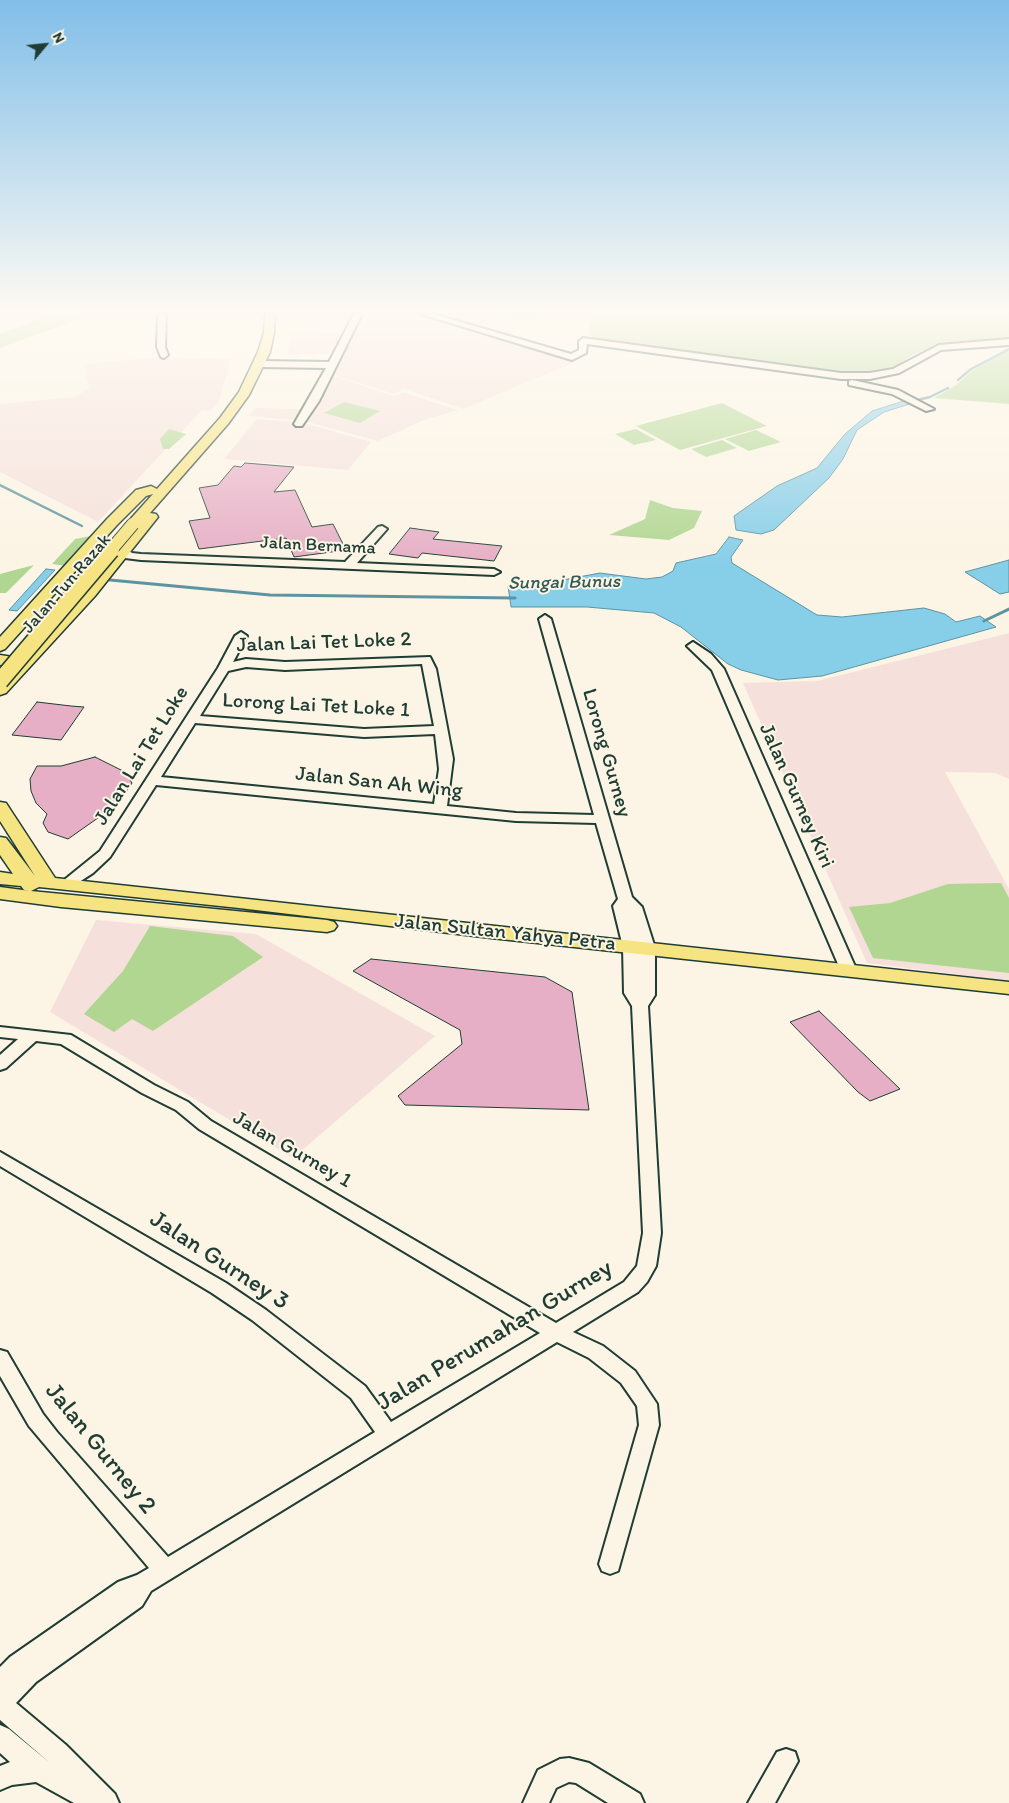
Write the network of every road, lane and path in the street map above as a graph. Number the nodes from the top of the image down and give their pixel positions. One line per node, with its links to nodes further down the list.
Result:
1 (230, 398): 7 (main road, Jalan Tun Razak)
2 (240, 398): 7 (main road, Jalan Tun Razak)
3 (315, 398): 6 (street)
4 (907, 398): 5 (street)
5 (929, 409)
6 (299, 424)
7 (153, 495): 8 (main road, Jalan Tun Razak); 10 (main road, Jalan Tun Razak); 15 (main road, Jalan Tun Razak)
8 (128, 523): 19 (main road, Jalan Tun Razak); 21 (main road, Jalan Tun Razak, bridge)
9 (380, 531): 11 (street)
10 (119, 555): 11 (street, Jalan Bernama); 17 (main road, Jalan Tun Razak)
11 (349, 565): 12 (street, Jalan Bernama)
12 (494, 572)
13 (545, 619): 28 (street, Lorong Gurney)
14 (241, 636): 20 (street, Jalan Lai Tet Loke)
15 (0, 646)
16 (693, 646): 35 (street, Jalan Gurney Kiri)
17 (30, 656): 18 (main road); 22 (main road, Jalan Tun Razak)
18 (0, 660)
19 (0, 666)
20 (224, 668): 23 (street, Jalan Lai Tet Loke); 24 (street, Jalan Lai Tet Loke 2)
21 (0, 681)
22 (0, 690)
23 (190, 719): 24 (street, Lorong Lai Tet Loke 1); 25 (street, Jalan Lai Tet Loke)
24 (440, 730): 27 (street)
25 (151, 780): 27 (street, Jalan San Ah Wing); 32 (street, Jalan Lai Tet Loke)
26 (0, 807): 32 (main road)
27 (440, 808): 28 (street, Jalan San Ah Wing)
28 (603, 819): 34 (street, Lorong Gurney)
29 (1, 847): 31 (main road)
30 (0, 878): 31 (main road)
31 (25, 880): 32 (main road)
32 (58, 889): 33 (main road, Jalan Sultan Yahya Petra); 34 (main road, Jalan Sultan Yahya Petra)
33 (0, 893)
34 (639, 953): 35 (main road, Jalan Sultan Yahya Petra); 37 (main road, Jalan Sultan Yahya Petra); 42 (street, Jalan Perumahan Gurney)
35 (849, 971): 36 (main road, Jalan Sultan Yahya Petra)
36 (1009, 988)
37 (1009, 999)
38 (0, 1032): 39 (street, Jalan Gurney 1)
39 (32, 1036): 40 (street); 42 (street, Jalan Gurney 1)
40 (0, 1064)
41 (0, 1158): 44 (street, Jalan Gurney 3)
42 (555, 1332): 44 (street, Jalan Perumahan Gurney); 45 (street, Jalan Gurney 1)
43 (0, 1358): 46 (street, Jalan Gurney 2)
44 (388, 1434): 46 (street, Jalan Perumahan Gurney)
45 (610, 1564)
46 (165, 1570): 47 (street, Jalan Perumahan Gurney)
47 (143, 1584): 48 (street, Jalan Perumahan Gurney); 49 (street, Jalan Perumahan Gurney)
48 (0, 1683)
49 (0, 1704): 55 (street)
50 (0, 1736): 52 (street)
51 (786, 1761): 58 (street)
52 (38, 1770): 53 (street); 54 (street)
53 (0, 1778)
54 (99, 1803)
55 (106, 1803)
56 (536, 1803): 57 (street)
57 (631, 1803)
58 (761, 1803)

